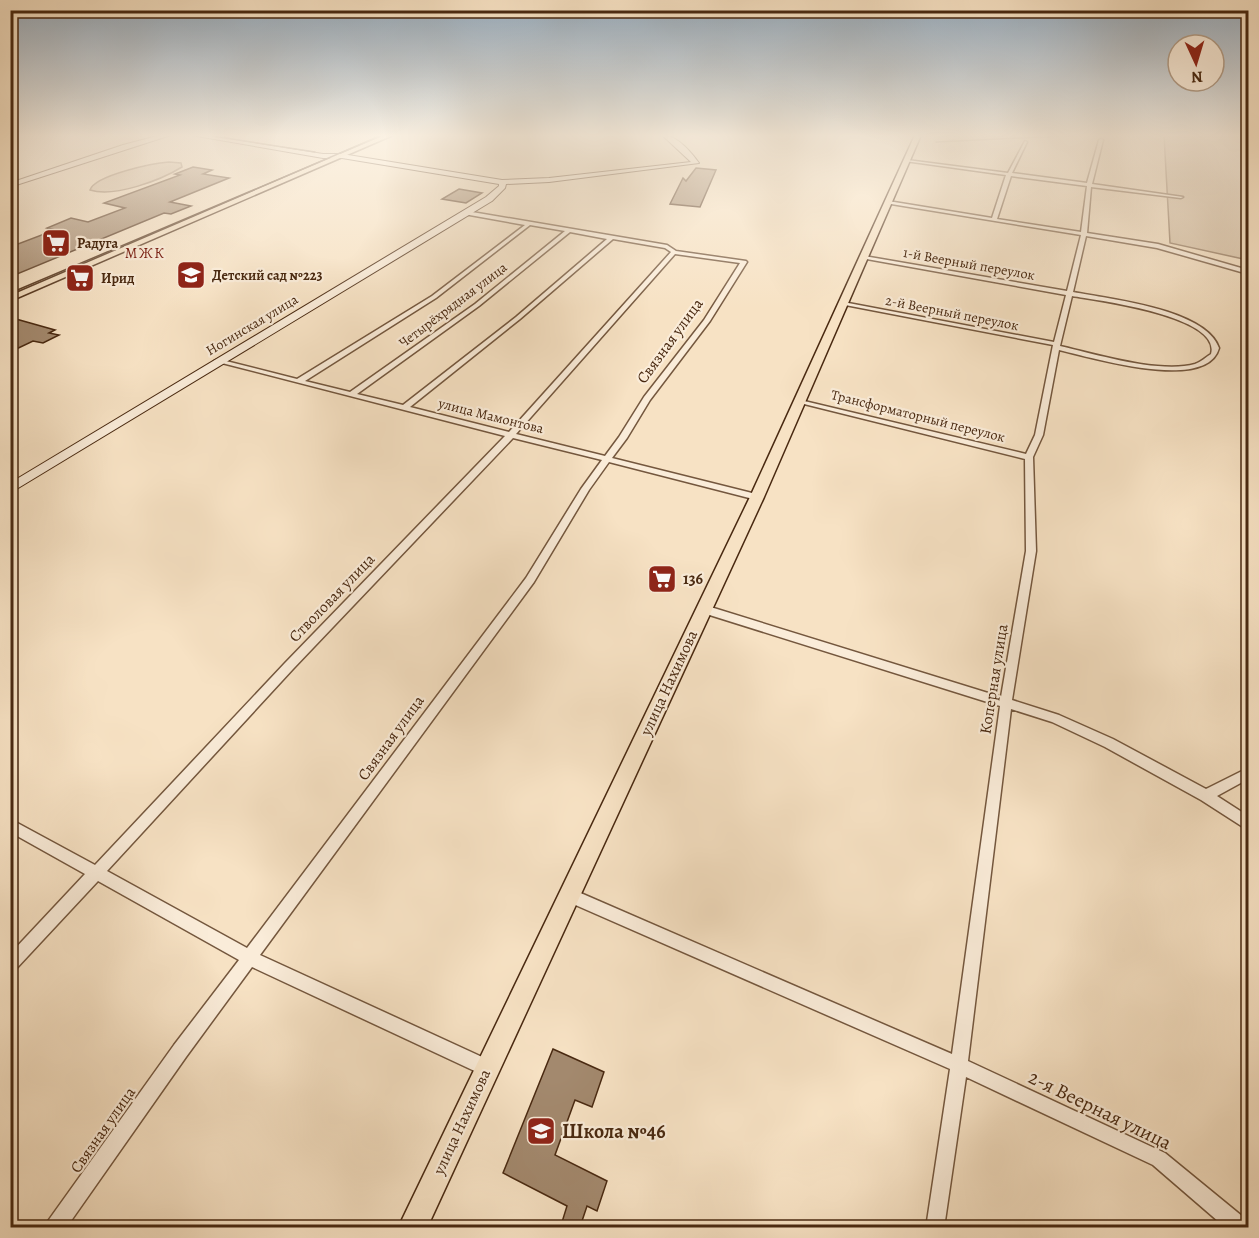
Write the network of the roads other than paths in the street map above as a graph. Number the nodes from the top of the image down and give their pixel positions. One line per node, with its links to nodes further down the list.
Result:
1 (236, 193): 19 (main road)
2 (256, 193): 21 (main road)
3 (496, 193): 10 (street, Ногинская улица)
4 (893, 193): 9 (main road, улица Нахимова)
5 (1003, 193): 11 (street)
6 (1088, 193): 14 (street, Коперная улица)
7 (1145, 193): 8 (street)
8 (1181, 197)
9 (888, 203): 11 (street); 17 (main road, улица Нахимова)
10 (466, 213): 12 (street); 24 (street, Ногинская улица)
11 (994, 219): 14 (street)
12 (529, 224): 13 (street); 25 (street)
13 (567, 232): 15 (street); 26 (street, Четырёхрядная улица)
14 (1084, 234): 18 (street); 20 (street, Коперная улица)
15 (611, 238): 16 (street); 28 (street)
16 (674, 252): 29 (street, Стволовая улица); 31 (street, Связная улица)
17 (864, 258): 20 (street, 1-й Веерный переулок); 22 (main road, улица Нахимова)
18 (1248, 272)
19 (10, 288)
20 (1070, 293): 23 (street, Коперная улица); 23 (street, 1-й Веерный переулок)
21 (10, 298)
22 (843, 304): 23 (street, 2-й Веерный переулок); 27 (main road, улица Нахимова)
23 (1056, 346): 30 (street, Коперная улица)
24 (218, 361): 25 (street, улица Мамонтова); 32 (street, Ногинская улица)
25 (299, 381): 26 (street, улица Мамонтова)
26 (351, 395): 28 (street, улица Мамонтова)
27 (800, 402): 30 (street, Трансформаторный переулок); 33 (main road, улица Нахимова)
28 (404, 408): 29 (street, улица Мамонтова)
29 (511, 435): 31 (street, улица Мамонтова); 40 (street, Стволовая улица)
30 (1029, 457): 35 (street, Коперная улица)
31 (608, 459): 33 (street, улица Мамонтова); 42 (street, Связная улица)
32 (10, 489)
33 (757, 497): 34 (main road, улица Нахимова)
34 (704, 609): 35 (street); 41 (main road, улица Нахимова)
35 (1006, 704): 37 (street); 44 (street, Коперная улица)
36 (1248, 773): 37 (street)
37 (1206, 796): 38 (street)
38 (1248, 823)
39 (10, 825): 40 (street)
40 (94, 873): 42 (street); 43 (street, Стволовая улица)
41 (569, 895): 44 (street, 2-я Веерная улица); 45 (main road, улица Нахимова)
42 (250, 958): 45 (street); 46 (street, Связная улица)
43 (10, 965)
44 (959, 1065): 48 (street, Коперная улица); 49 (street, 2-я Веерная улица)
45 (487, 1068): 47 (main road, улица Нахимова)
46 (55, 1227)
47 (412, 1227)
48 (935, 1227)
49 (1241, 1227)

